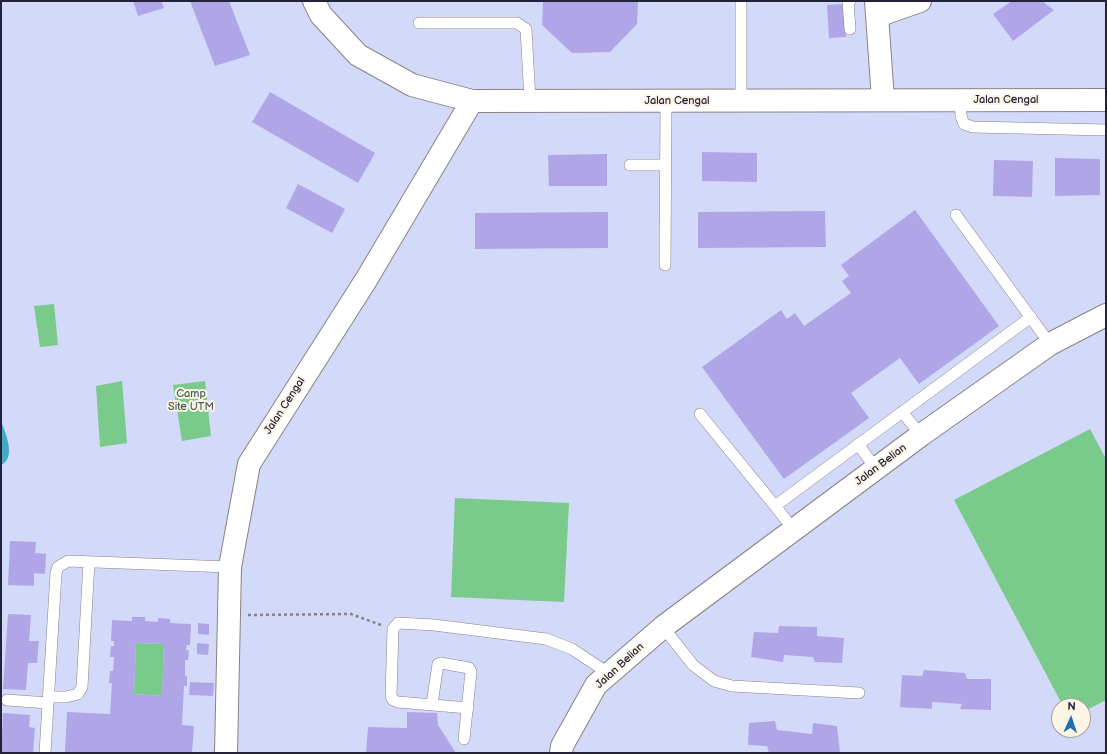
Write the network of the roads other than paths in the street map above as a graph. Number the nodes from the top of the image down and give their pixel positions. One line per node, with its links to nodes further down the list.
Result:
1 (314, 1): 8 (street, Jalan Cengal)
2 (741, 1): 10 (lane)
3 (850, 1): 7 (lane)
4 (920, 1): 5 (street)
5 (877, 9): 11 (street)
6 (419, 23): 9 (lane)
7 (850, 29)
8 (472, 100): 9 (street, Jalan Cengal); 31 (street, Jalan Cengal)
9 (530, 100): 14 (street, Jalan Cengal)
10 (741, 100): 11 (street, Jalan Cengal); 14 (street, Jalan Cengal)
11 (883, 100): 12 (street, Jalan Cengal)
12 (960, 100): 13 (street, Jalan Cengal); 15 (lane)
13 (1106, 100)
14 (666, 101): 17 (lane)
15 (1106, 130)
16 (630, 165): 17 (lane)
17 (665, 165): 19 (lane)
18 (956, 216): 21 (lane)
19 (665, 265)
20 (1106, 315): 22 (street, Jalan Belian)
21 (1031, 317): 22 (lane); 23 (lane)
22 (1050, 344): 25 (street, Jalan Belian)
23 (902, 412): 25 (lane); 26 (lane)
24 (700, 414): 28 (lane)
25 (921, 435): 27 (street, Jalan Belian)
26 (858, 444): 27 (lane); 28 (lane)
27 (876, 469): 29 (street, Jalan Belian)
28 (775, 506): 29 (lane)
29 (794, 530): 32 (street, Jalan Belian)
30 (89, 562): 31 (lane); 36 (lane); 36 (lane)
31 (230, 567): 41 (street, Jalan Cengal)
32 (663, 627): 33 (street, Jalan Belian); 34 (lane)
33 (608, 673): 37 (lane); 42 (street, Jalan Belian)
34 (859, 693)
35 (7, 700): 36 (lane)
36 (49, 700): 40 (lane)
37 (432, 704): 38 (lane); 38 (lane)
38 (468, 708): 39 (lane)
39 (464, 739)
40 (45, 753)
41 (226, 753)
42 (561, 753)

